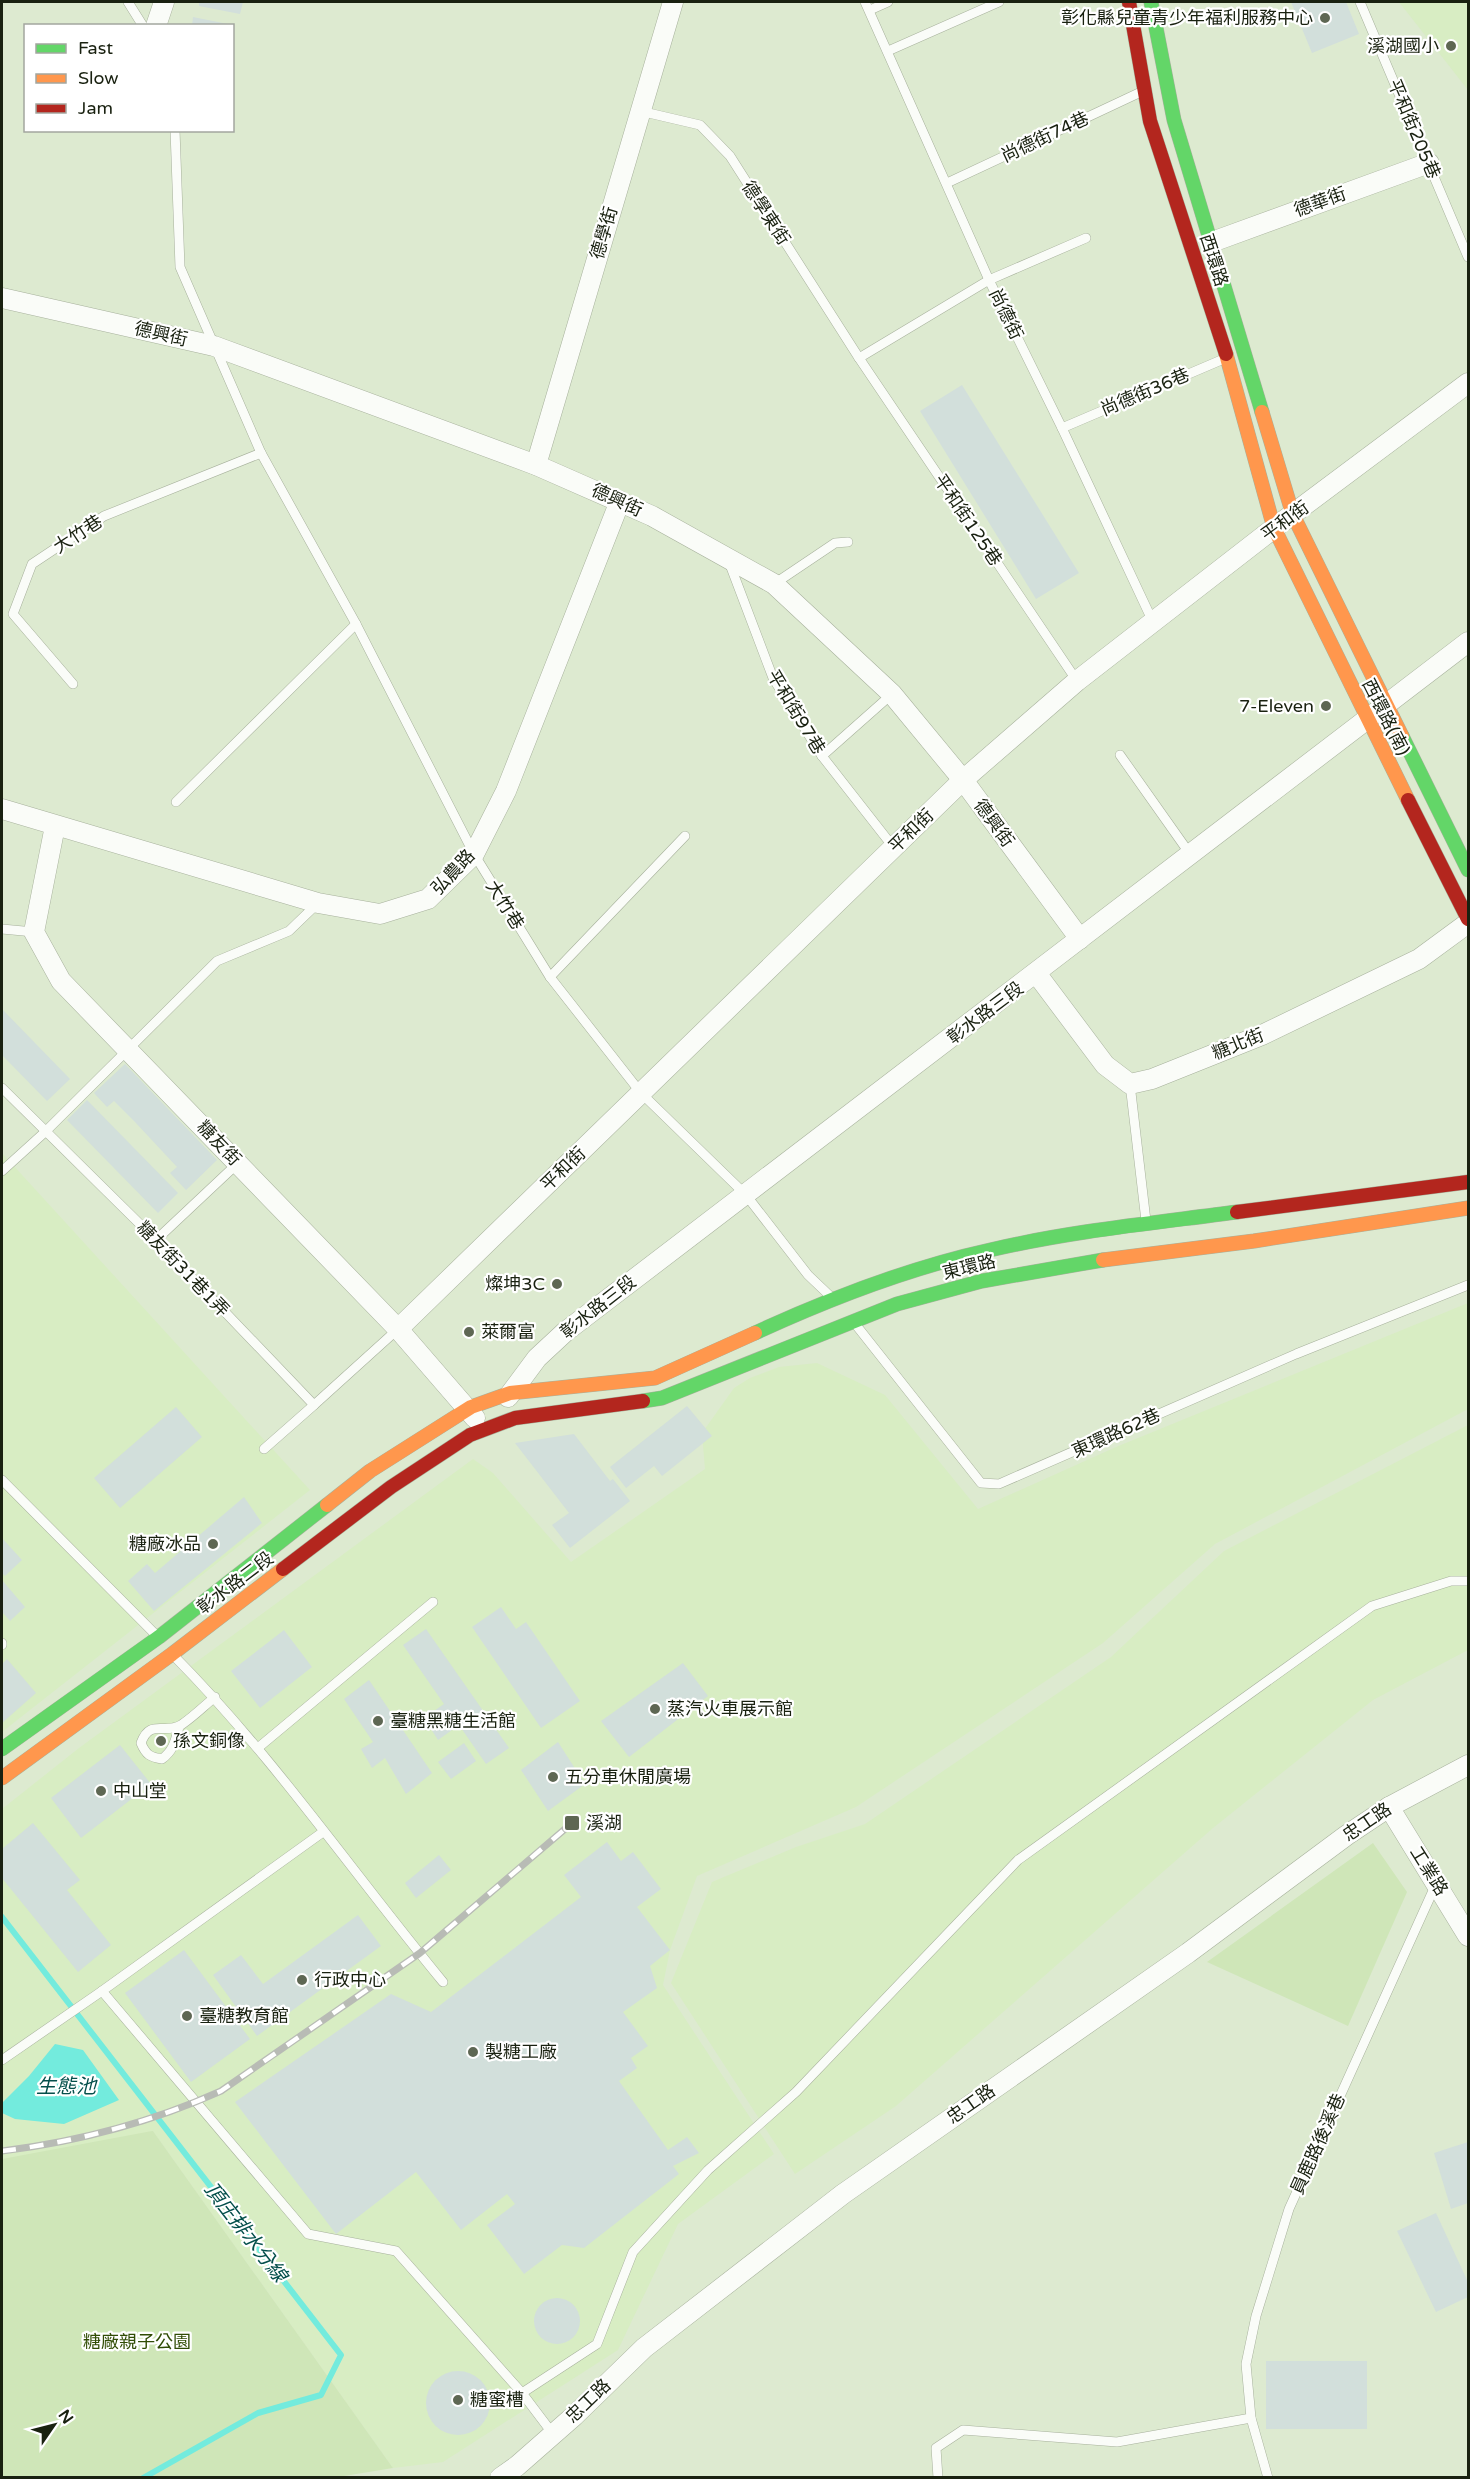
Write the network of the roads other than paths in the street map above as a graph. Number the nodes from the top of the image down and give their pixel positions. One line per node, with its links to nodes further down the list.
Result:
1 (128, 2): 11 (lane)
2 (164, 2): 12 (street)
3 (673, 2): 15 (street, 德學街)
4 (865, 2): 10 (lane, 尚德街)
5 (888, 2): 10 (lane)
6 (999, 2): 13 (lane)
7 (1129, 2): 14 (main road, 西環路)
8 (1151, 2): 20 (main road, 西環路)
9 (1360, 2): 17 (lane, 平和街205巷)
10 (870, 10): 13 (lane, 尚德街)
11 (142, 24)
12 (157, 24)
13 (888, 51): 18 (lane, 尚德街)
14 (1144, 91): 18 (lane, 尚德街74巷); 25 (main road, 西環路)
15 (640, 111): 26 (lane, 德學東街); 30 (street, 德學街)
16 (175, 132): 24 (lane, 大竹巷)
17 (1428, 163): 20 (street, 德華街); 21 (lane, 平和街205巷)
18 (947, 183): 22 (lane, 尚德街)
19 (1086, 238): 22 (lane)
20 (1212, 242): 32 (main road, 西環路)
21 (1468, 257)
22 (989, 280): 26 (lane); 28 (lane, 尚德街)
23 (2, 298): 24 (street, 德興街)
24 (214, 346): 29 (lane, 大竹巷); 30 (street, 德興街)
25 (1227, 357): 28 (lane, 尚德街36巷); 33 (main road, 西環路)
26 (859, 358): 40 (lane, 平和街125巷)
27 (1468, 383): 32 (street, 平和街)
28 (1062, 428): 37 (lane, 尚德街)
29 (261, 453): 38 (lane, 大竹巷); 41 (lane, 大竹巷)
30 (536, 465): 31 (street, 德興街)
31 (620, 501): 35 (street, 德興街); 53 (street, 弘農路)
32 (1293, 515): 33 (street, 平和街); 43 (main road, 西環路(南))
33 (1274, 528): 37 (street, 平和街); 44 (main road, 西環路(南))
34 (848, 542): 36 (lane)
35 (728, 559): 36 (street, 德興街); 46 (lane, 平和街97巷)
36 (774, 584): 42 (street, 德興街)
37 (1154, 623): 40 (street, 平和街)
38 (356, 624): 48 (lane); 53 (lane, 大竹巷)
39 (1468, 642): 43 (street, 彰水路三段)
40 (1077, 681): 47 (street, 平和街)
41 (73, 684)
42 (892, 694): 46 (lane); 47 (street, 德興街)
43 (1387, 702): 44 (street, 彰水路三段); 55 (main road, 西環路(南))
44 (1366, 718): 54 (street, 彰水路三段); 57 (main road, 西環路(南))
45 (1120, 755): 54 (lane)
46 (822, 756): 52 (lane, 平和街97巷)
47 (963, 780): 52 (street, 平和街); 60 (street, 德興街)
48 (176, 802)
49 (2, 809): 50 (street, 弘農路)
50 (55, 826): 56 (street, 弘農路); 59 (street)
51 (685, 836): 62 (lane)
52 (894, 848): 66 (street, 平和街)
53 (474, 854): 56 (street, 弘農路); 62 (lane, 大竹巷)
54 (1190, 854): 60 (street, 彰水路三段)
55 (1468, 870)
56 (318, 903): 63 (lane)
57 (1468, 921): 64 (street, 糖北街)
58 (2, 929): 59 (lane)
59 (34, 932): 63 (street, 糖友街)
60 (1080, 939): 61 (street, 彰水路三段)
61 (1036, 973): 64 (street); 71 (street, 彰水路三段)
62 (550, 977): 66 (lane, 大竹巷)
63 (129, 1049): 67 (lane); 68 (street, 糖友街)
64 (1130, 1084): 73 (lane)
65 (2, 1088): 67 (lane, 糖友街31巷1弄)
66 (641, 1093): 71 (lane, 大竹巷); 78 (street, 平和街)
67 (45, 1132): 69 (lane); 74 (lane, 糖友街31巷1弄)
68 (238, 1163): 74 (lane); 78 (street, 糖友街)
69 (2, 1171)
70 (1468, 1182): 73 (main road, 東環路)
71 (746, 1195): 76 (lane, 大竹巷); 79 (street, 彰水路三段)
72 (1468, 1208): 77 (main road, 東環路)
73 (1147, 1224): 76 (main road, 東環路)
74 (156, 1240): 80 (lane, 糖友街31巷1弄)
75 (1468, 1284): 77 (lane, 東環路62巷)
76 (836, 1302): 79 (main road, 東環路)
77 (850, 1318): 82 (main road, 東環路)
78 (398, 1329): 80 (lane); 81 (street, 糖友街)
79 (510, 1393): 81 (main road); 82 (street, 彰水路三段)
80 (314, 1405): 83 (lane)
81 (468, 1409): 82 (street, 糖友街); 87 (main road, 彰水路二段)
82 (489, 1426): 88 (main road, 彰水路二段)
83 (264, 1449)
84 (2, 1480): 87 (lane)
85 (1468, 1581): 102 (lane)
86 (433, 1602): 91 (lane)
87 (159, 1637): 88 (lane); 92 (main road, 彰水路二段)
88 (172, 1654): 89 (lane); 94 (main road, 彰水路二段)
89 (215, 1697): 90 (lane); 91 (lane)
90 (179, 1726): 90 (lane)
91 (259, 1747): 96 (lane)
92 (2, 1749)
93 (1468, 1765): 95 (street, 忠工路)
94 (2, 1778)
95 (1389, 1807): 97 (street, 工業路); 104 (street, 忠工路)
96 (323, 1832): 99 (lane); 100 (lane)
97 (1436, 1883): 98 (street, 工業路); 103 (lane, 員鹿路後溪巷)
98 (1468, 1936)
99 (443, 1982)
100 (102, 1991): 101 (lane); 102 (lane)
101 (2, 2060)
102 (522, 2393): 104 (lane)
103 (1251, 2418): 107 (lane); 108 (lane, 員鹿路後溪巷)
104 (553, 2434): 105 (street, 忠工路)
105 (521, 2472): 106 (street, 忠工路)
106 (500, 2478)
107 (938, 2478)
108 (1268, 2478)

